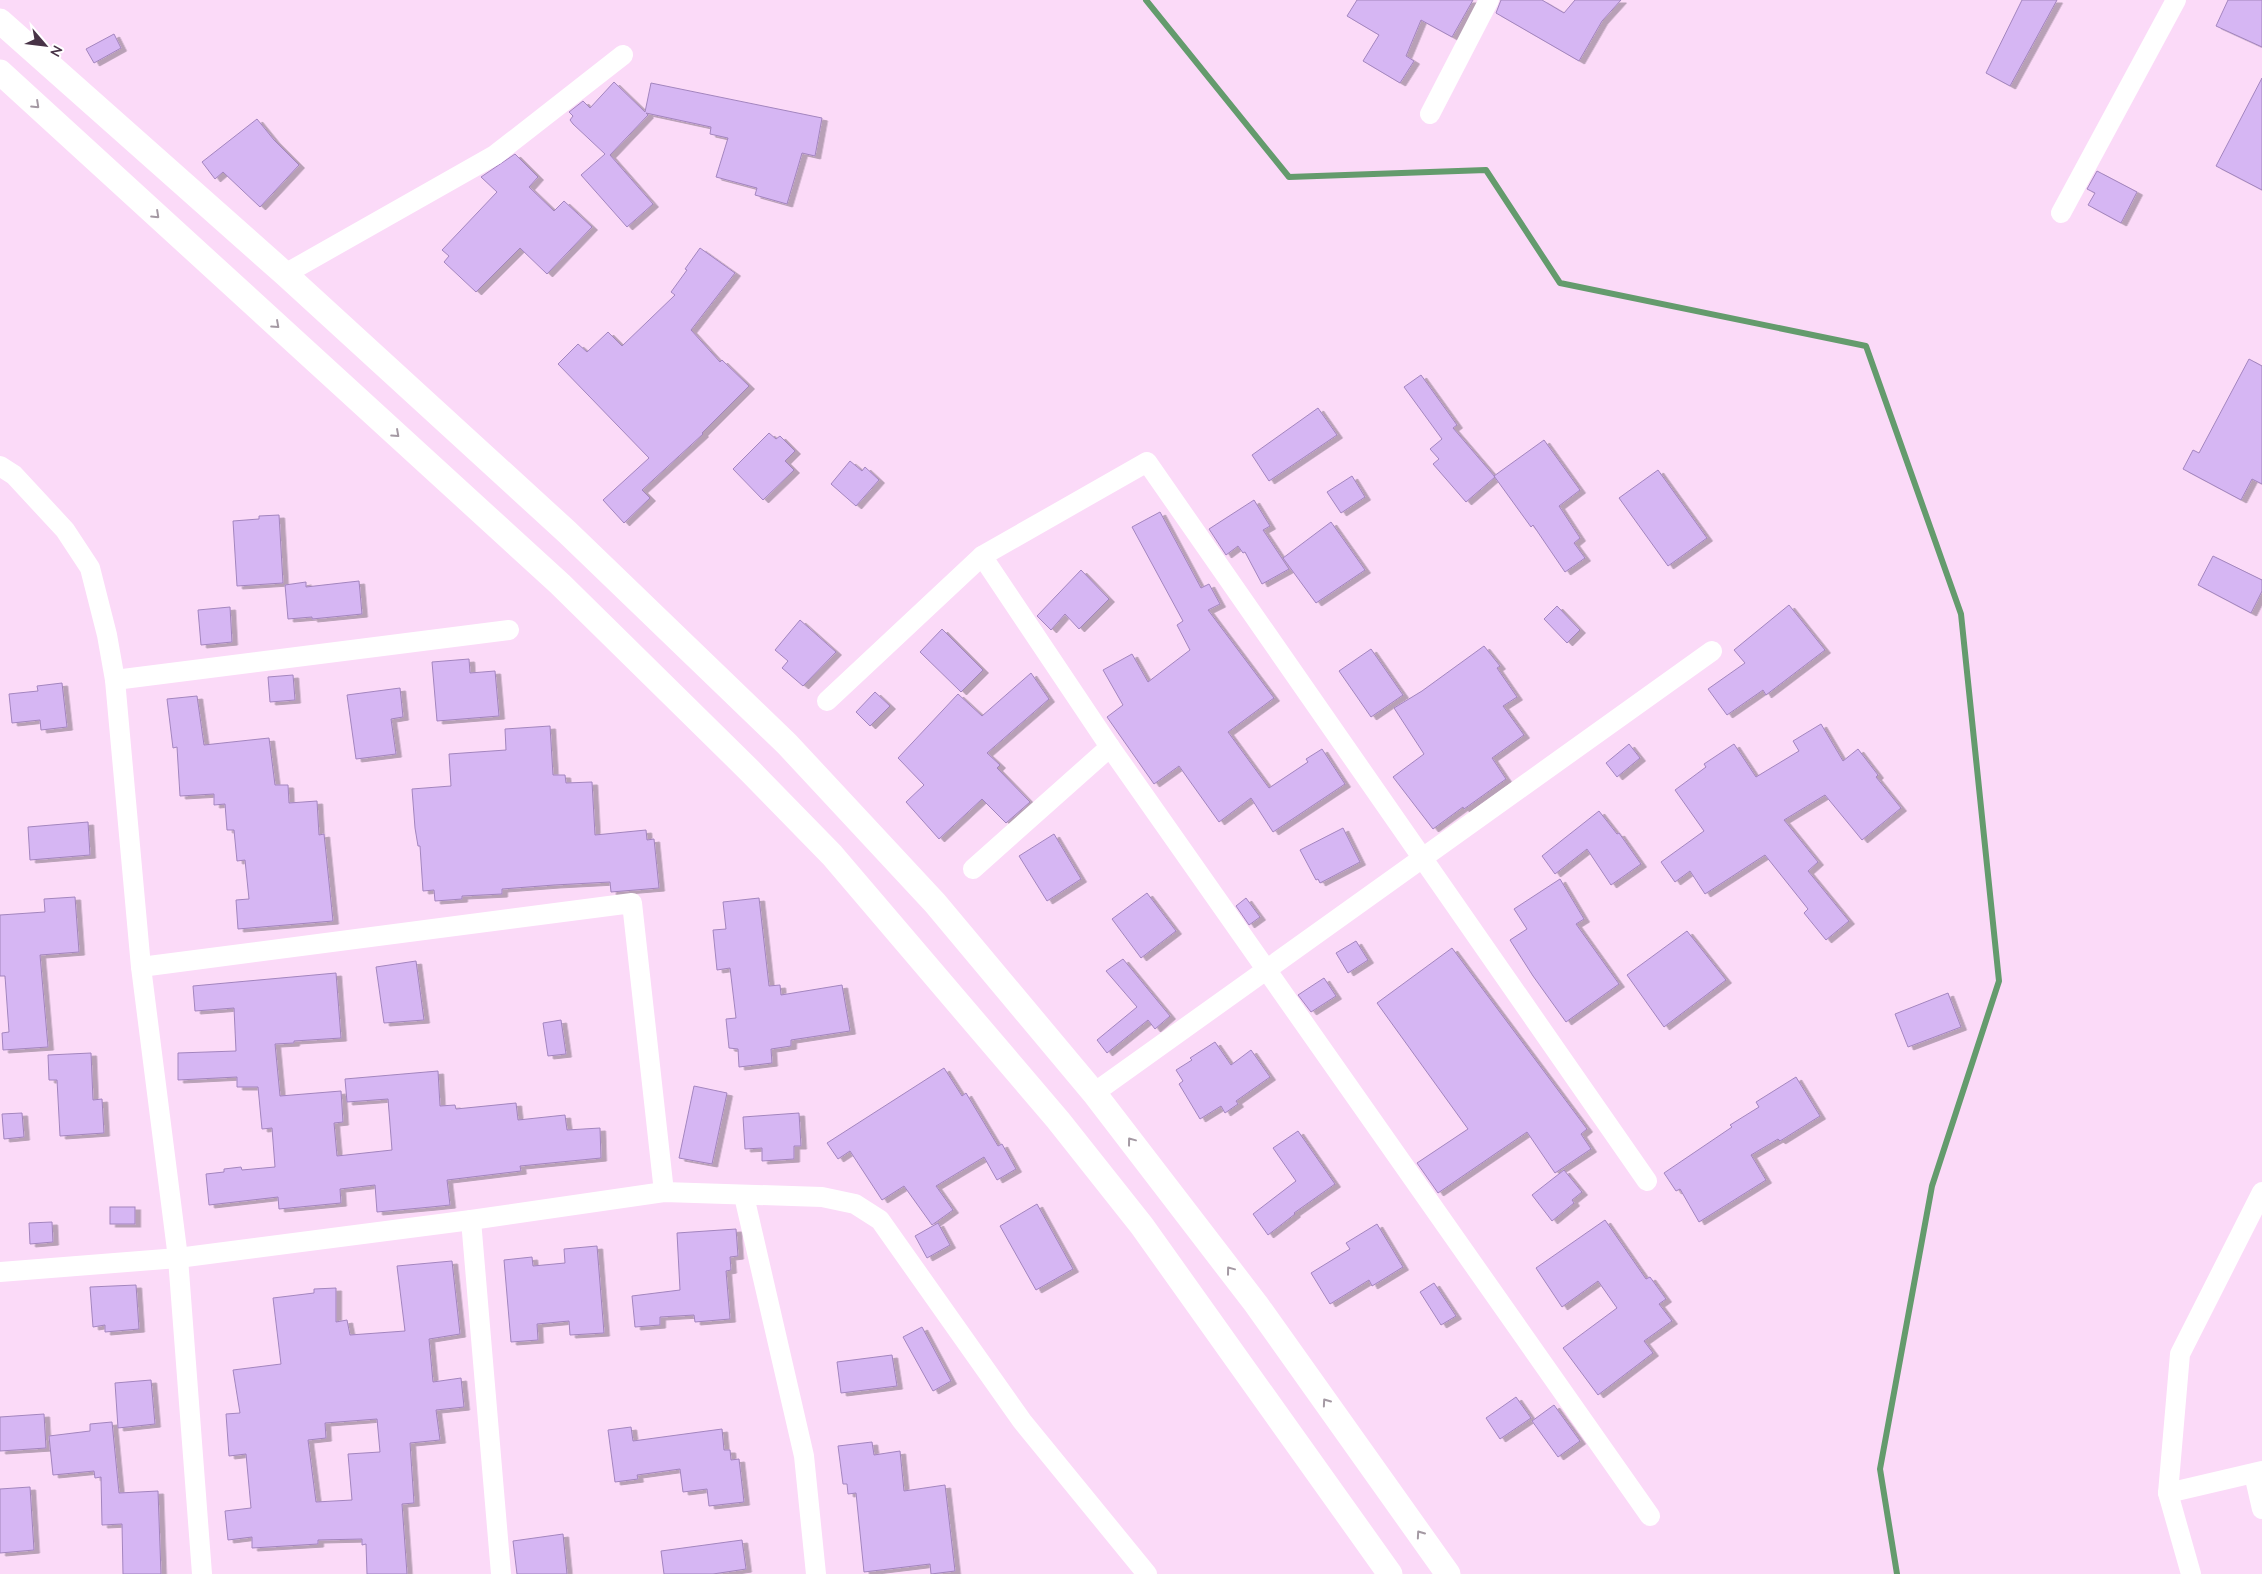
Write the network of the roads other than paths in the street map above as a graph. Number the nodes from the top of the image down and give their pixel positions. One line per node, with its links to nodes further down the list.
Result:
1 (1489, 0): 6 (street)
2 (2176, 0): 7 (street)
3 (0, 21): 8 (main road)
4 (623, 55): 8 (street)
5 (0, 72): 36 (main road, one-way to 36)
6 (1430, 114)
7 (2061, 213)
8 (285, 274): 20 (main road)
9 (0, 466): 13 (street)
10 (982, 556): 14 (street); 15 (street); 16 (street)
11 (509, 630): 13 (street)
12 (1712, 651): 16 (street)
13 (115, 680): 18 (street)
14 (827, 701)
15 (1110, 747): 17 (street); 19 (street)
16 (1423, 858): 19 (street); 21 (street)
17 (973, 870)
18 (141, 967): 22 (street); 26 (street)
19 (1267, 970): 20 (street); 31 (street)
20 (1094, 1093): 37 (main road, one-way to 20)
21 (1647, 1182)
22 (664, 1192): 24 (street); 25 (street)
23 (2262, 1192): 29 (street)
24 (744, 1196): 34 (street); 35 (street)
25 (470, 1220): 26 (street); 33 (street)
26 (178, 1258): 27 (street); 32 (street)
27 (0, 1272)
28 (2258, 1473): 29 (street); 30 (street)
29 (2168, 1493): 38 (street)
30 (2262, 1509)
31 (1650, 1516)
32 (202, 1574)
33 (500, 1574)
34 (816, 1574)
35 (1147, 1574)
36 (1390, 1574)
37 (1448, 1574)
38 (2191, 1574)

